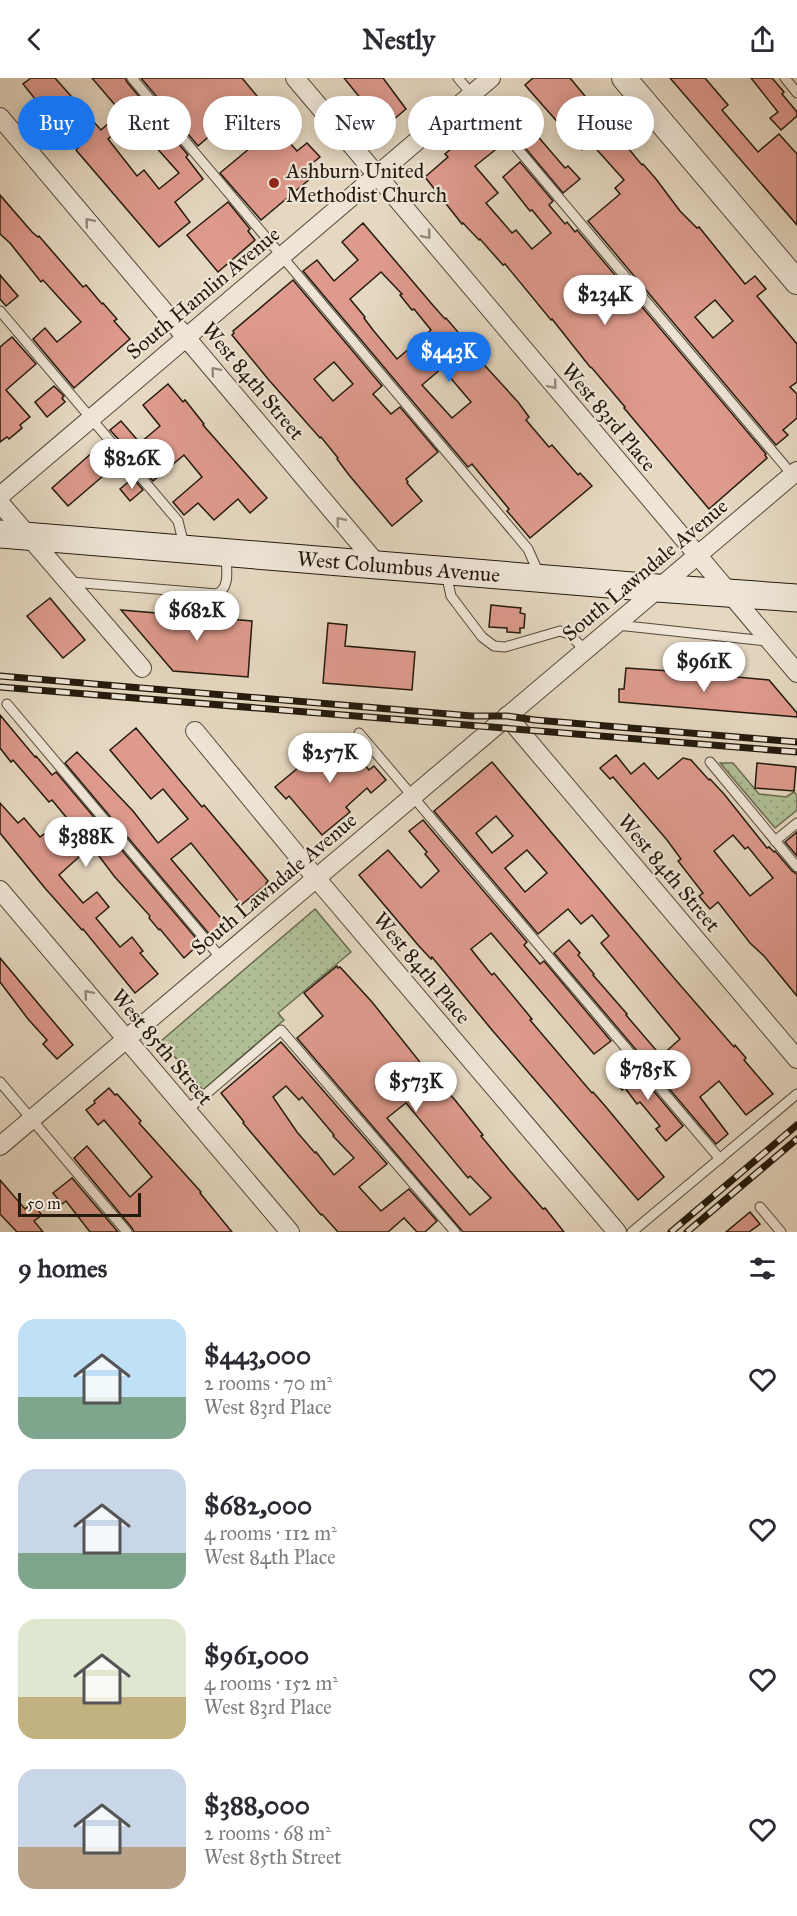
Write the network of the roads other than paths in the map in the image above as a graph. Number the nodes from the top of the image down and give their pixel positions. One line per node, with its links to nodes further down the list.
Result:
1 (132, 78): 11 (lane)
2 (295, 78): 10 (street, West 83rd Place)
3 (458, 78): 8 (lane)
4 (491, 78): 8 (street, South Hamlin Avenue)
5 (624, 78): 12 (street)
6 (785, 78): 7 (lane)
7 (797, 93)
8 (472, 94): 10 (street, South Hamlin Avenue); 16 (lane)
9 (0, 117): 14 (street, West 84th Street, one-way to 9)
10 (377, 175): 11 (street, South Hamlin Avenue); 23 (street, West 83rd Place, one-way to 23)
11 (282, 255): 14 (street, South Hamlin Avenue); 26 (lane)
12 (797, 282)
13 (0, 311): 15 (lane)
14 (186, 337): 15 (street, South Hamlin Avenue); 24 (street, West 84th Street, one-way to 14)
15 (91, 418): 17 (street, South Hamlin Avenue); 21 (lane)
16 (795, 475): 23 (street, South Lawndale Avenue)
17 (0, 496)
18 (0, 503): 20 (street)
19 (0, 534): 20 (main road, West Columbus Avenue)
20 (28, 537): 21 (main road, West Columbus Avenue); 27 (street)
21 (184, 549): 22 (main road, West Columbus Avenue)
22 (226, 553): 24 (main road, West Columbus Avenue); 27 (lane)
23 (696, 555): 28 (street, South Lawndale Avenue); 29 (street, West 83rd Place)
24 (378, 565): 25 (main road, West Columbus Avenue)
25 (446, 571): 26 (main road, West Columbus Avenue); 33 (lane)
26 (541, 579): 28 (main road, West Columbus Avenue)
27 (69, 582): 34 (street)
28 (657, 588): 29 (main road, West Columbus Avenue); 31 (street, South Lawndale Avenue)
29 (729, 593): 30 (main road, West Columbus Avenue); 32 (street, West 83rd Place)
30 (797, 598)
31 (614, 625): 32 (lane); 33 (street, South Lawndale Avenue)
32 (769, 641): 35 (street, West 83rd Place)
33 (585, 650): 37 (street, South Lawndale Avenue)
34 (142, 668)
35 (797, 673)
36 (7, 704): 47 (lane)
37 (507, 716): 41 (street, South Lawndale Avenue); 49 (street, West 84th Street)
38 (195, 731): 45 (street, West 84th Place)
39 (359, 734): 41 (lane)
40 (710, 762): 43 (lane)
41 (413, 795): 45 (street, South Lawndale Avenue); 55 (lane)
42 (797, 823): 43 (lane)
43 (775, 841): 44 (lane)
44 (797, 867)
45 (316, 878): 47 (street, South Lawndale Avenue); 60 (street, West 84th Place)
46 (0, 890): 48 (street, West 85th Street, one-way to 46)
47 (221, 958): 48 (street, South Lawndale Avenue)
48 (126, 1039): 52 (street, West 85th Street); 53 (street, South Lawndale Avenue)
49 (797, 1059)
50 (0, 1082): 53 (lane)
51 (797, 1094): 55 (lane)
52 (186, 1111): 58 (street, West 85th Street); 59 (lane)
53 (32, 1119): 54 (street, South Lawndale Avenue); 57 (lane)
54 (0, 1146)
55 (720, 1159): 61 (lane)
56 (760, 1207): 62 (lane)
57 (127, 1232)
58 (290, 1232)
59 (455, 1232)
60 (617, 1232)
61 (632, 1232)
62 (782, 1232)

